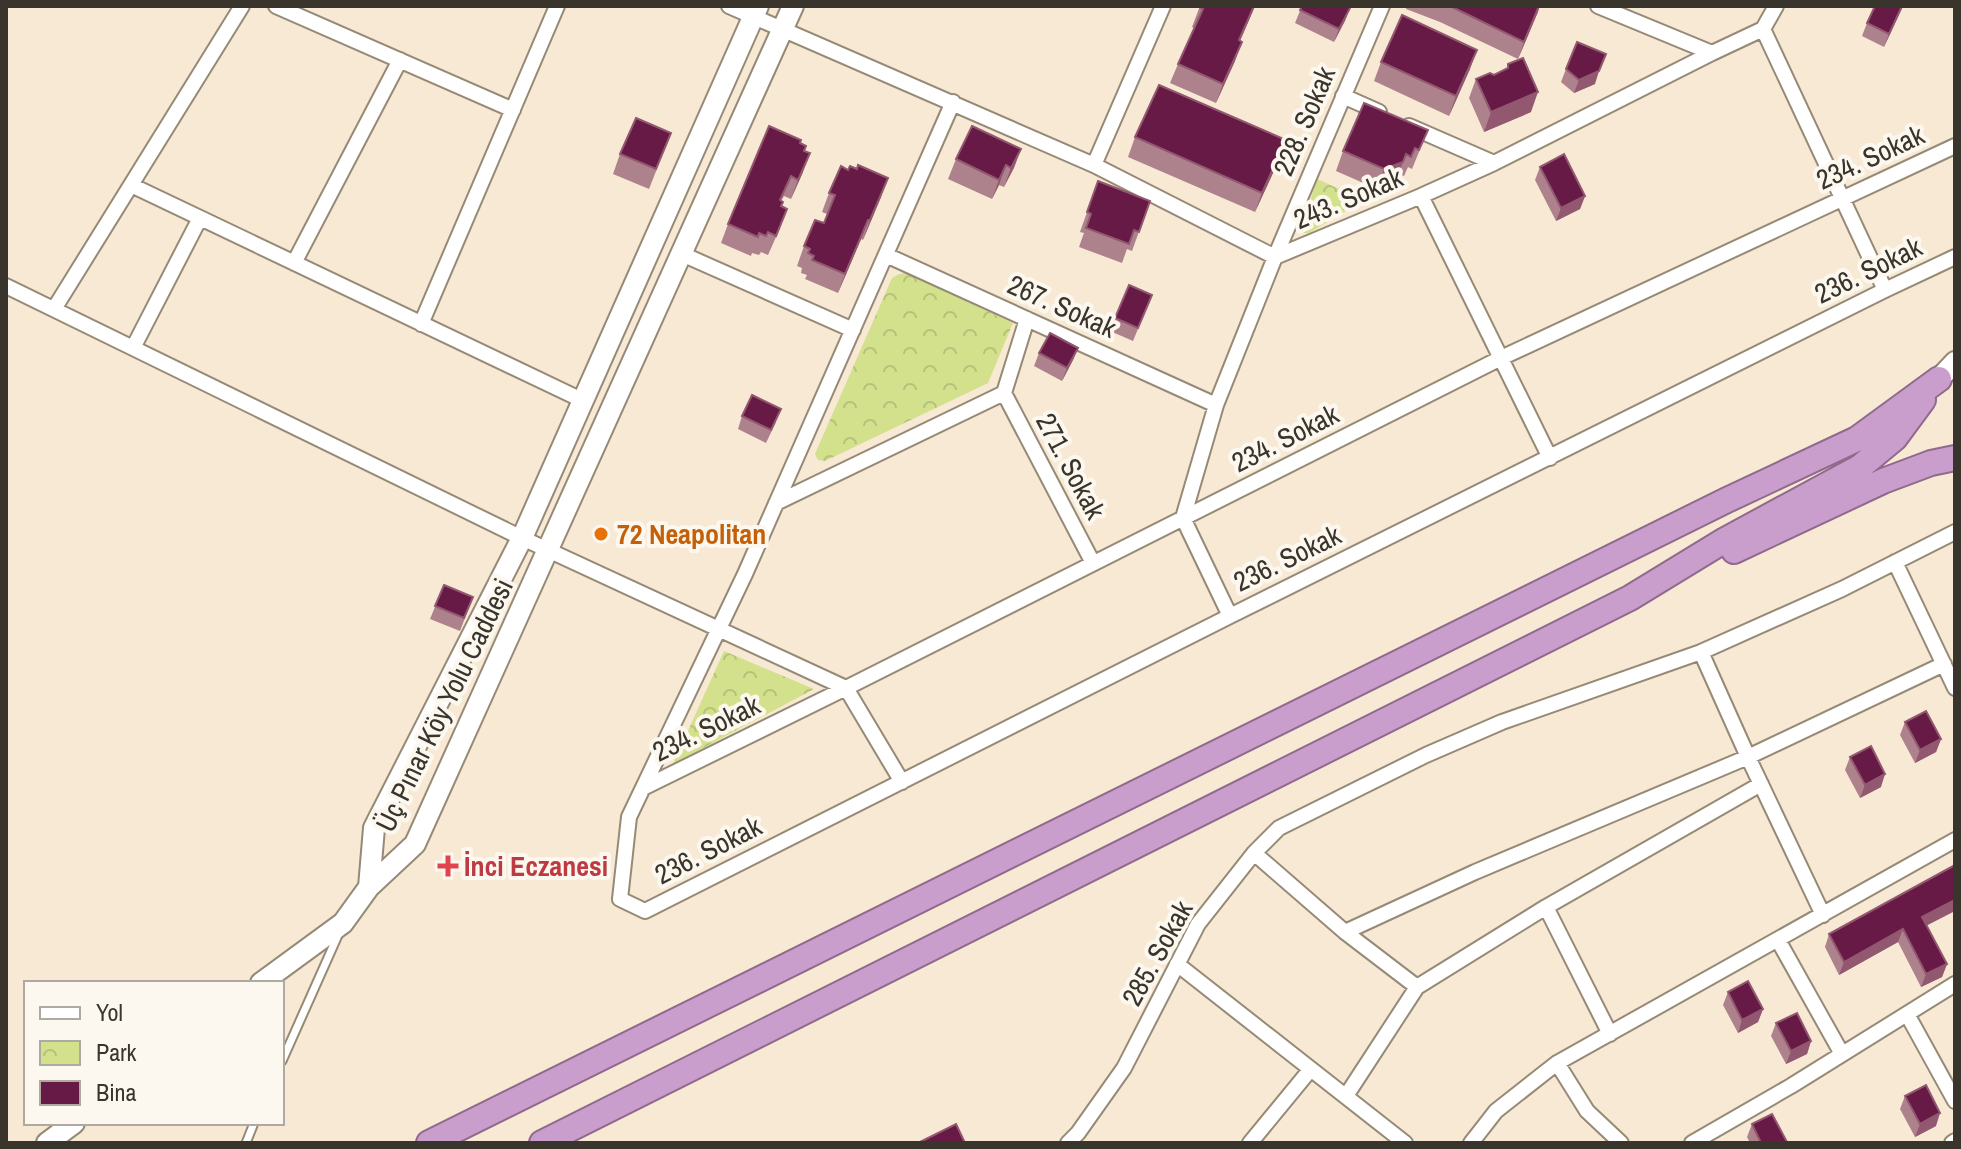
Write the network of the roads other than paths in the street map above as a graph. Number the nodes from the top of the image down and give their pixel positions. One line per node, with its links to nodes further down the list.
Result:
1 (242, 6): 21 (street)
2 (276, 6): 14 (street)
3 (557, 6): 17 (street)
4 (729, 6): 10 (street)
5 (793, 6): 12 (main road, Üç Pınar Köy Yolu Caddesi)
6 (1163, 6): 20 (street)
7 (1382, 6): 15 (street, 228. Sokak)
8 (1598, 6): 13 (street)
9 (1776, 6): 11 (street)
10 (755, 12): 12 (street); 40 (main road, Üç Pınar Köy Yolu Caddesi)
11 (1763, 29): 13 (street, 243. Sokak); 23 (street)
12 (782, 30): 16 (street); 25 (main road, Üç Pınar Köy Yolu Caddesi)
13 (1712, 53): 19 (street, 243. Sokak)
14 (400, 60): 17 (street); 29 (street)
15 (1343, 96): 19 (street); 27 (street, 228. Sokak)
16 (953, 102): 20 (street); 26 (street)
17 (513, 110): 34 (street)
18 (1955, 146): 23 (street, 234. Sokak)
19 (1494, 163): 22 (street, 243. Sokak)
20 (1094, 165): 27 (street)
21 (131, 185): 24 (street); 32 (street)
22 (1421, 196): 27 (street, 243. Sokak); 37 (street)
23 (1841, 199): 31 (street); 37 (street, 234. Sokak)
24 (200, 218): 29 (street); 36 (street)
25 (682, 254): 35 (street); 48 (main road, Üç Pınar Köy Yolu Caddesi)
26 (886, 255): 33 (street, 267. Sokak); 35 (street)
27 (1275, 257): 41 (street, 243. Sokak)
28 (1955, 257): 31 (street, 236. Sokak)
29 (294, 263): 34 (street)
30 (6, 286): 32 (street)
31 (1885, 290): 42 (street, 236. Sokak)
32 (54, 309): 36 (street)
33 (1027, 319): 39 (street); 41 (street, 267. Sokak)
34 (421, 324): 40 (street)
35 (853, 330): 44 (street)
36 (133, 348): 47 (street)
37 (1501, 358): 42 (street); 45 (street, 234. Sokak)
38 (1947, 370): 51 (highway); 84 (highway)
39 (1004, 393): 44 (street); 50 (street, 271. Sokak)
40 (584, 401): 47 (main road, Üç Pınar Köy Yolu Caddesi)
41 (1216, 405): 45 (street, 243. Sokak)
42 (1550, 458): 52 (street, 236. Sokak)
43 (1955, 458): 51 (highway)
44 (776, 503): 53 (street)
45 (1183, 518): 50 (street, 234. Sokak); 52 (street)
46 (1955, 532): 49 (street, 285. Sokak)
47 (522, 538): 48 (street); 64 (main road, Üç Pınar Köy Yolu Caddesi)
48 (548, 550): 53 (street); 64 (main road, Üç Pınar Köy Yolu Caddesi)
49 (1895, 562): 54 (street, 285. Sokak); 55 (street)
50 (1093, 563): 56 (street, 234. Sokak)
51 (1630, 598): 85 (highway)
52 (1230, 616): 59 (street, 236. Sokak)
53 (718, 630): 56 (street); 61 (street)
54 (1701, 652): 58 (street); 63 (street, 285. Sokak)
55 (1944, 664): 57 (street); 58 (street)
56 (846, 688): 59 (street); 61 (street, 234. Sokak)
57 (1955, 688)
58 (1748, 757): 60 (street); 68 (street)
59 (902, 782): 61 (street, 236. Sokak)
60 (1761, 784): 65 (street); 66 (street)
61 (643, 788)
62 (1955, 840): 66 (street)
63 (1254, 853): 68 (street); 70 (street, 285. Sokak)
64 (369, 887): 67 (main road)
65 (1546, 907): 73 (street); 75 (street)
66 (1823, 915): 69 (street)
67 (343, 923): 71 (main road); 77 (lane)
68 (1345, 932): 73 (street)
69 (1778, 940): 75 (street); 76 (street)
70 (1177, 964): 79 (street); 86 (street, 285. Sokak)
71 (264, 981)
72 (1955, 984): 74 (street)
73 (1417, 987): 80 (street)
74 (1907, 1014): 76 (street); 81 (street)
75 (1610, 1034): 78 (street)
76 (1842, 1054): 91 (street)
77 (284, 1056)
78 (1557, 1063): 89 (street); 90 (street)
79 (1310, 1070): 80 (street); 87 (street)
80 (1346, 1096): 88 (street)
81 (1955, 1101)
82 (71, 1125): 83 (main road)
83 (47, 1143)
84 (429, 1143)
85 (542, 1143)
86 (1068, 1143)
87 (1250, 1143)
88 (1405, 1143)
89 (1471, 1143)
90 (1621, 1143)
91 (1692, 1143)

